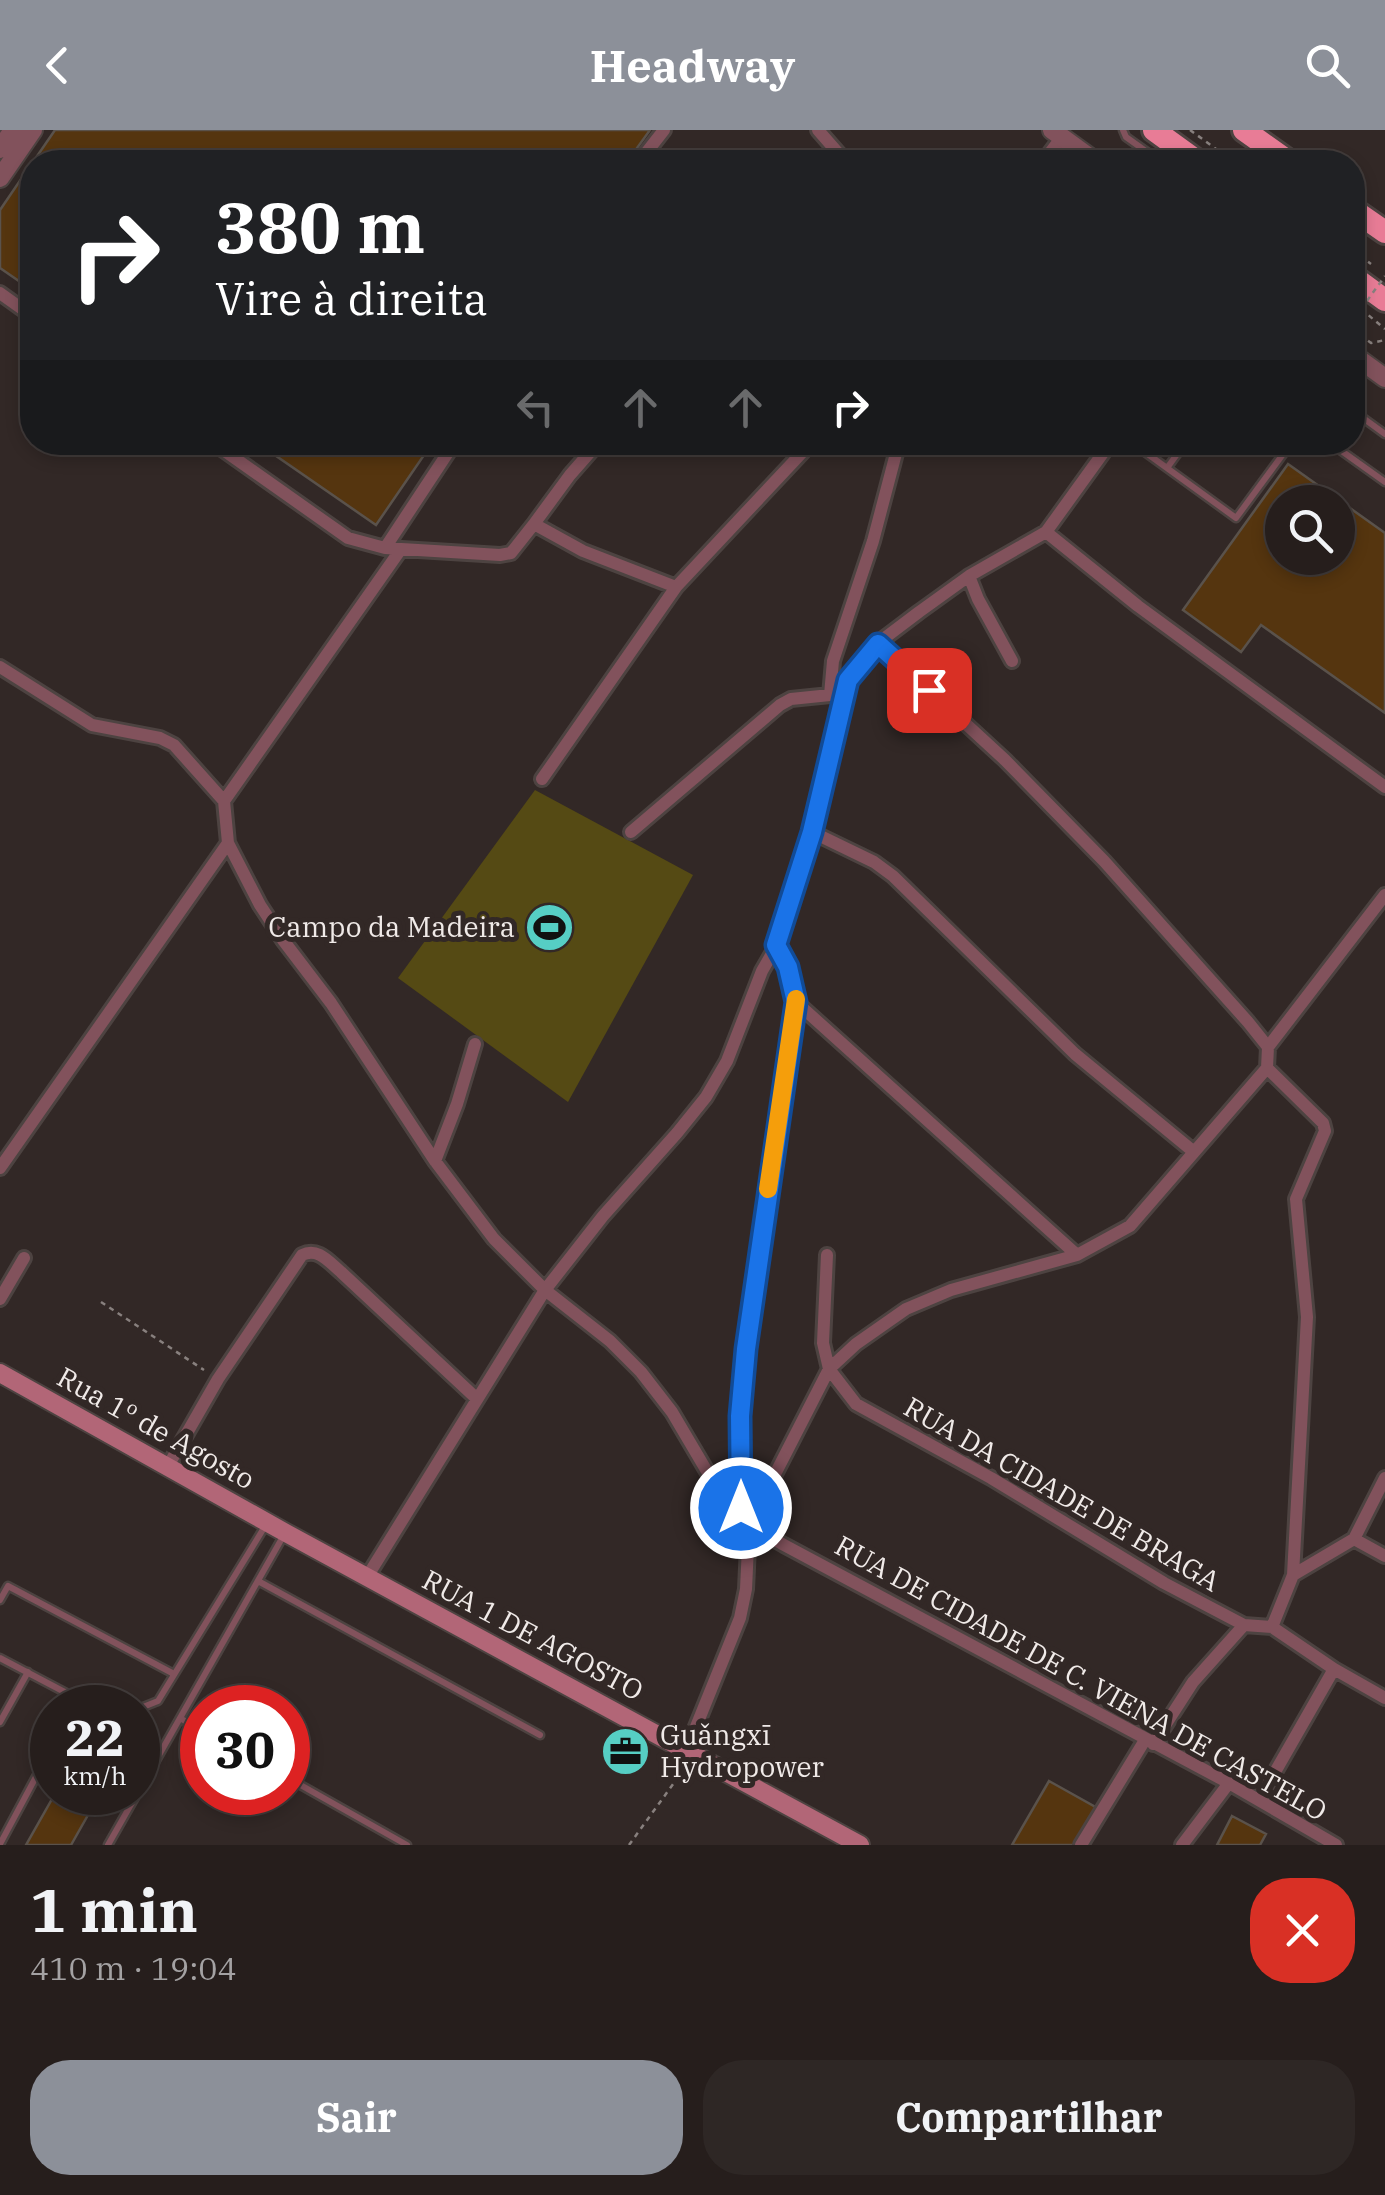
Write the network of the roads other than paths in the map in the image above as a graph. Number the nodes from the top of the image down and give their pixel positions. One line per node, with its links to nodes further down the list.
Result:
1 (33, 130): 14 (street)
2 (664, 130): 8 (street)
3 (818, 130): 9 (street)
4 (1124, 130): 11 (lane)
5 (1154, 130): 12 (highway)
6 (1244, 130): 13 (highway)
7 (1057, 134): 10 (street)
8 (648, 150)
9 (835, 150)
10 (1079, 150)
11 (1144, 150)
12 (1182, 150)
13 (1272, 150)
14 (0, 178)
15 (1365, 272): 16 (highway)
16 (1385, 300)
17 (230, 455): 33 (street)
18 (447, 455): 33 (street)
19 (588, 455): 31 (street)
20 (800, 455): 36 (street)
21 (896, 455): 41 (street)
22 (1102, 455): 32 (street)
23 (1148, 455): 28 (lane)
24 (1154, 455): 28 (lane)
25 (1176, 455): 29 (lane)
26 (1282, 455): 29 (lane)
27 (1347, 455): 30 (lane)
28 (1152, 458): 29 (lane)
29 (1167, 468)
30 (1385, 482)
31 (534, 524): 34 (street); 36 (street)
32 (1046, 532): 35 (street); 43 (street)
33 (386, 548): 34 (street)
34 (401, 549): 44 (street)
35 (970, 576): 37 (street); 38 (street)
36 (676, 587): 42 (street)
37 (878, 644): 40 (street); 52 (street)
38 (1012, 662)
39 (0, 667): 44 (street)
40 (848, 680): 41 (street); 46 (street)
41 (830, 696): 45 (street)
42 (542, 780)
43 (1385, 787)
44 (224, 801): 47 (street)
45 (631, 832)
46 (812, 832): 49 (street); 54 (street)
47 (228, 842): 55 (street); 56 (street)
48 (1385, 896): 52 (street)
49 (776, 945): 50 (street); 60 (street)
50 (796, 1002): 58 (street); 68 (street)
51 (476, 1044): 55 (street)
52 (1268, 1047): 53 (street)
53 (1267, 1068): 54 (street); 72 (street)
54 (1194, 1152): 58 (street)
55 (435, 1161): 60 (street)
56 (0, 1168)
57 (827, 1255): 62 (street)
58 (1078, 1255): 62 (street)
59 (24, 1258): 61 (street)
60 (546, 1290): 64 (street); 68 (street)
61 (0, 1298)
62 (829, 1369): 68 (street); 76 (street, RUA DA CIDADE DE BRAGA)
63 (0, 1372): 65 (main road, Rua 1º de Agosto)
64 (476, 1398): 65 (street); 73 (street)
65 (168, 1466): 67 (main road, Rua 1º de Agosto)
66 (1385, 1478): 70 (street)
67 (268, 1522): 69 (main road, Rua 1º de Agosto); 81 (lane)
68 (745, 1522): 89 (street, RUA DE CIDADE DE C. VIENA DE CASTELO); 90 (street)
69 (286, 1533): 73 (main road, RUA 1 DE AGOSTO); 74 (lane)
70 (1354, 1539): 71 (street); 72 (street)
71 (1385, 1556)
72 (1294, 1575): 77 (street)
73 (367, 1578): 90 (main road, RUA 1 DE AGOSTO)
74 (258, 1580): 83 (lane); 88 (lane)
75 (0, 1600): 81 (lane)
76 (1244, 1625): 77 (street, RUA DA CIDADE DE BRAGA); 89 (street)
77 (1272, 1627): 79 (street)
78 (0, 1658): 80 (lane)
79 (1334, 1670): 85 (street); 94 (street)
80 (28, 1672): 82 (lane); 87 (lane)
81 (174, 1674): 84 (lane)
82 (52, 1685)
83 (199, 1685)
84 (160, 1698)
85 (1385, 1698)
86 (180, 1718): 96 (lane)
87 (0, 1722)
88 (540, 1735)
89 (1149, 1742): 91 (street, RUA DE CIDADE DE C. VIENA DE CASTELO); 99 (street)
90 (692, 1751): 98 (main road, RUA 1 DE AGOSTO)
91 (1229, 1783): 94 (street, RUA DE CIDADE DE C. VIENA DE CASTELO); 100 (street)
92 (30, 1787): 95 (lane)
93 (310, 1790): 97 (lane)
94 (1259, 1800): 101 (street, RUA DE CIDADE DE C. VIENA DE CASTELO)
95 (0, 1844)
96 (108, 1845)
97 (407, 1845)
98 (860, 1845)
99 (1081, 1845)
100 (1182, 1845)
101 (1336, 1845)

